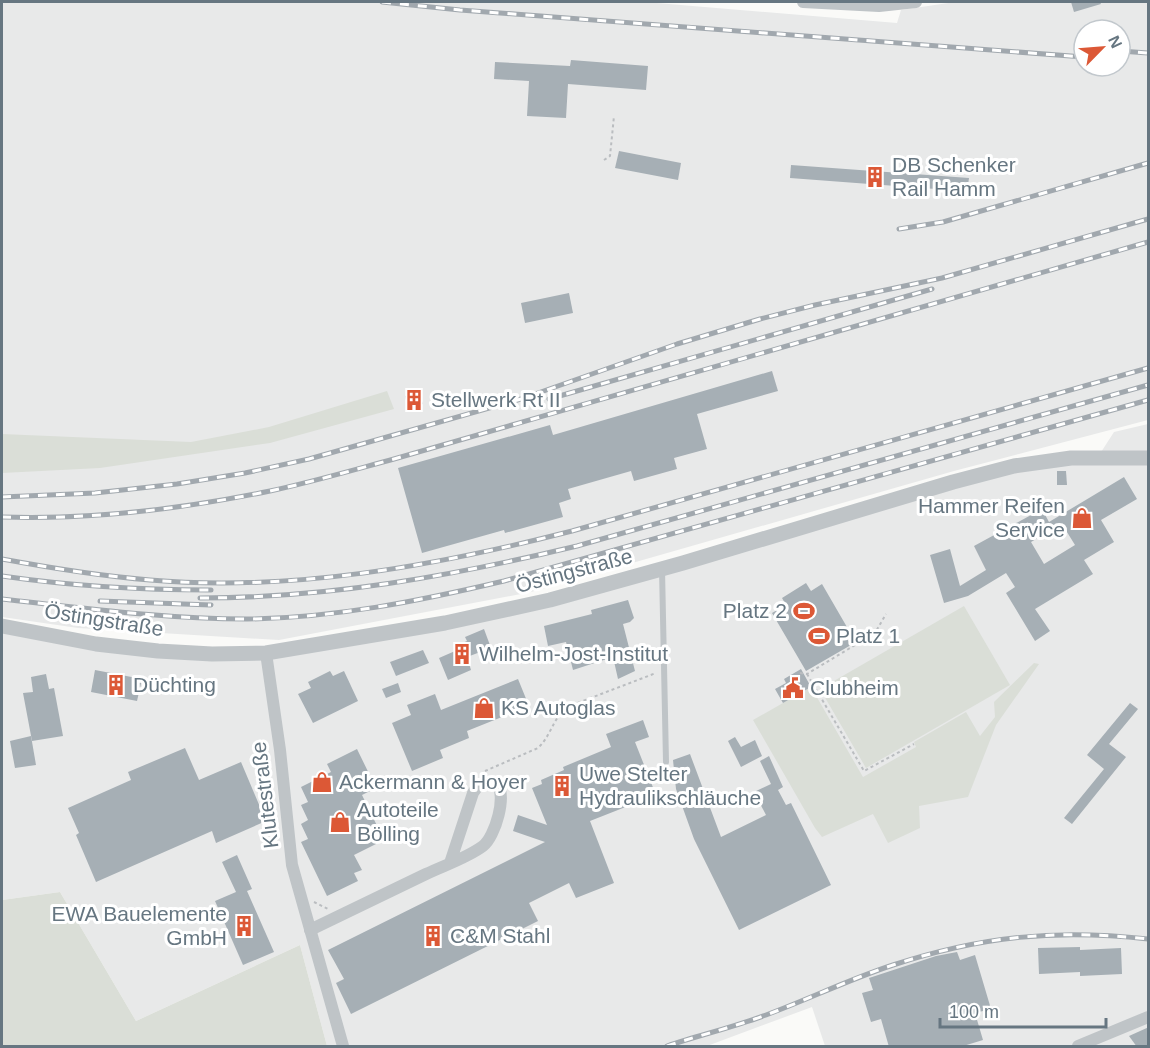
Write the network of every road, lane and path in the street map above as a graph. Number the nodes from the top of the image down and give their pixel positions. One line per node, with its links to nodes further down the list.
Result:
1 (803, 2): 2 (street)
2 (916, 2)
3 (614, 116): 4 (path)
4 (604, 160)
5 (1149, 458): 6 (street, Östingstraße)
6 (662, 569): 9 (street, Östingstraße); 13 (lane)
7 (886, 615): 11 (path)
8 (2, 626): 9 (street, Östingstraße)
9 (266, 653): 15 (street, Klutestraße)
10 (800, 673): 11 (path)
11 (807, 674): 12 (path)
12 (914, 744)
13 (666, 762)
14 (450, 863): 14 (street); 15 (street)
15 (310, 930): 17 (street, Klutestraße)
16 (1149, 1017): 18 (street)
17 (343, 1047)
18 (1078, 1047)

